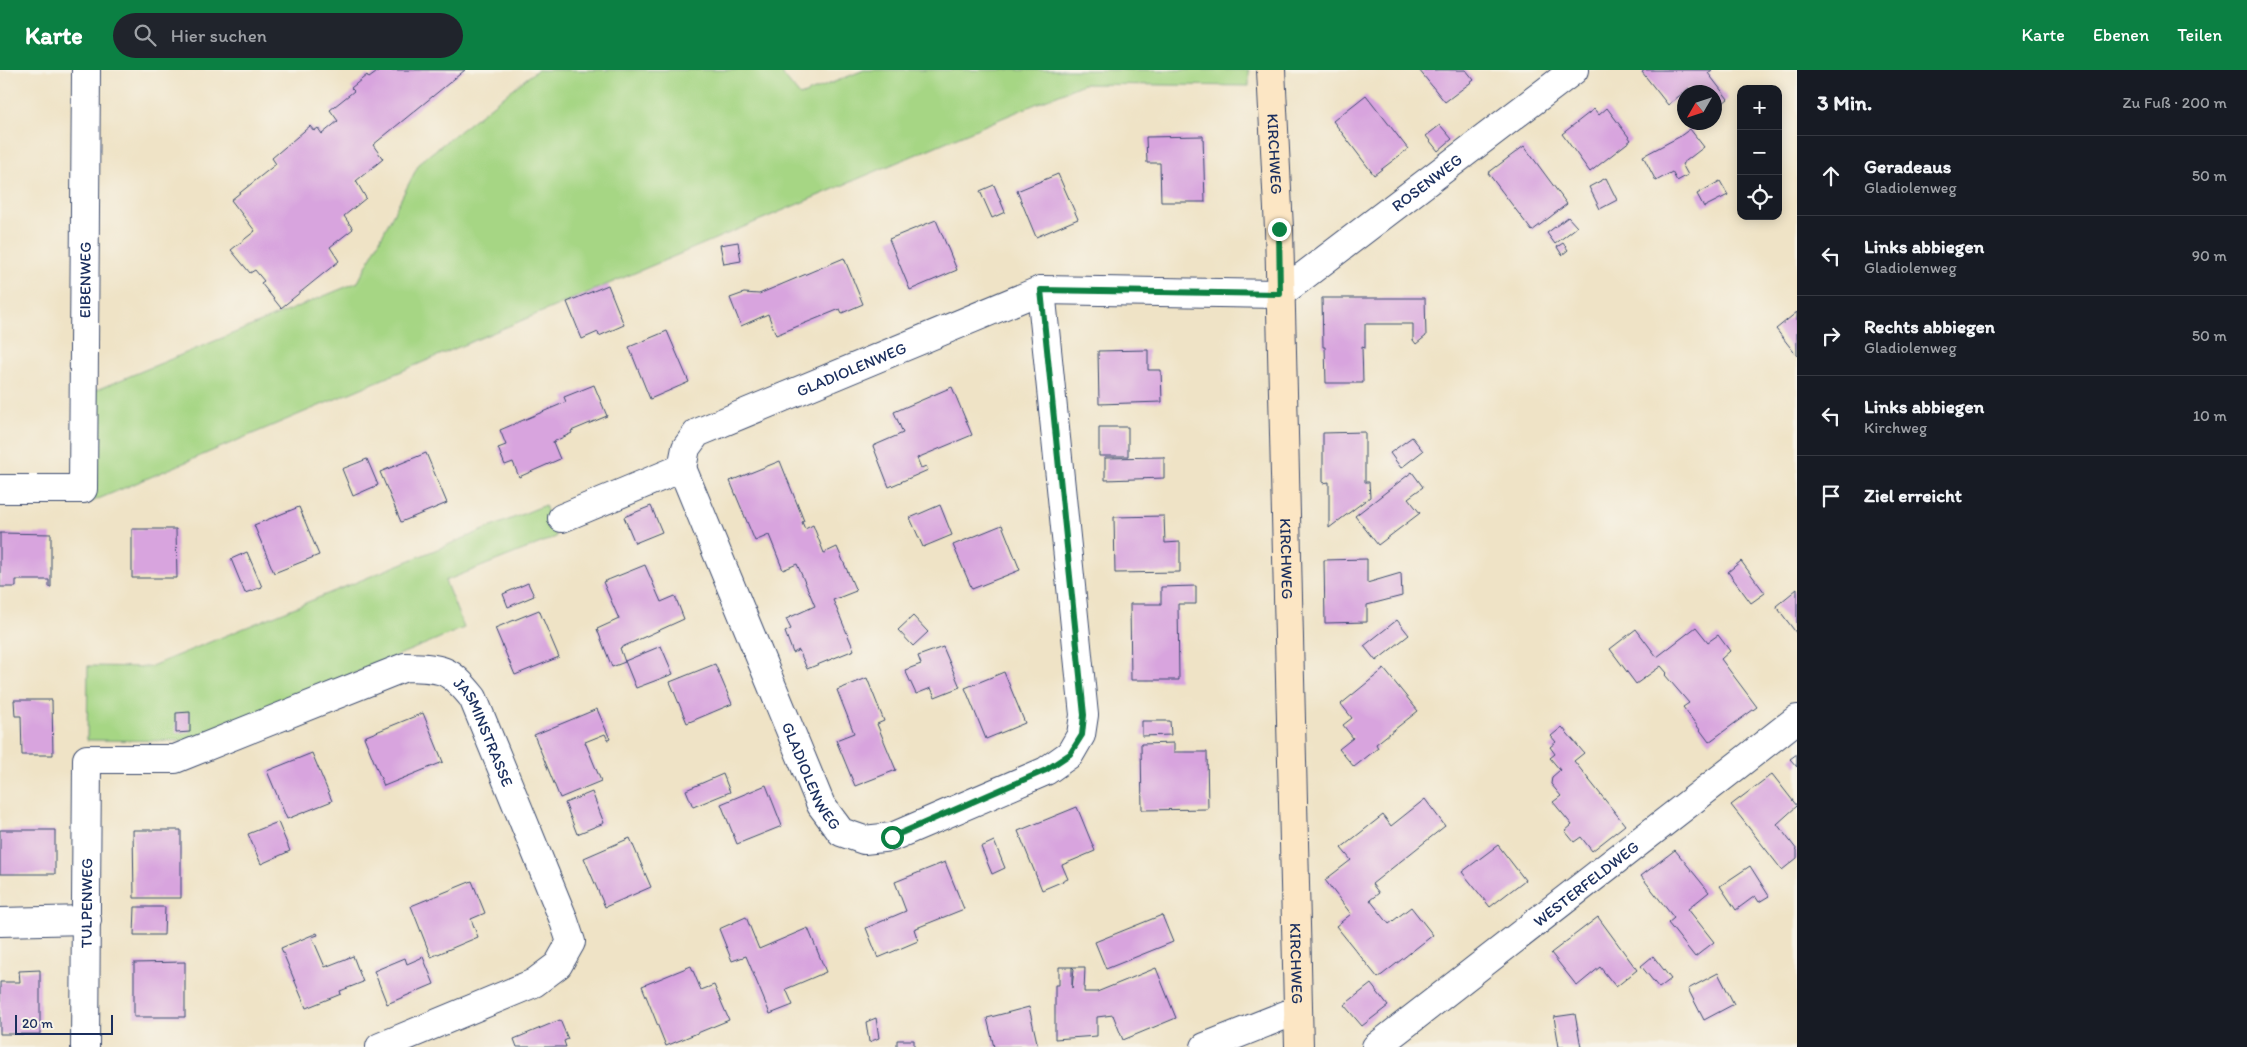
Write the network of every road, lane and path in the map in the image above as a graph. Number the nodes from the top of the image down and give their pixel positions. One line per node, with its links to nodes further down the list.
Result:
1 (86, 70): 7 (street, EIBENWEG)
2 (1271, 70): 5 (street, KIRCHWEG)
3 (1574, 70): 5 (street, ROSENWEG)
4 (1041, 290): 5 (street, GLADIOLENWEG); 6 (street, GLADIOLENWEG); 6 (street, GLADIOLENWEG)
5 (1280, 294): 13 (street, KIRCHWEG)
6 (682, 468): 8 (street)
7 (0, 489)
8 (562, 518)
9 (1797, 719): 18 (street, WESTERFELDWEG)
10 (87, 759): 11 (street, TULPENWEG); 15 (street, JASMINSTRASSE)
11 (87, 920): 12 (street); 14 (street, TULPENWEG)
12 (0, 922)
13 (1298, 1010): 16 (street); 17 (street, KIRCHWEG)
14 (85, 1047)
15 (380, 1047)
16 (1205, 1047)
17 (1299, 1047)
18 (1376, 1047)

